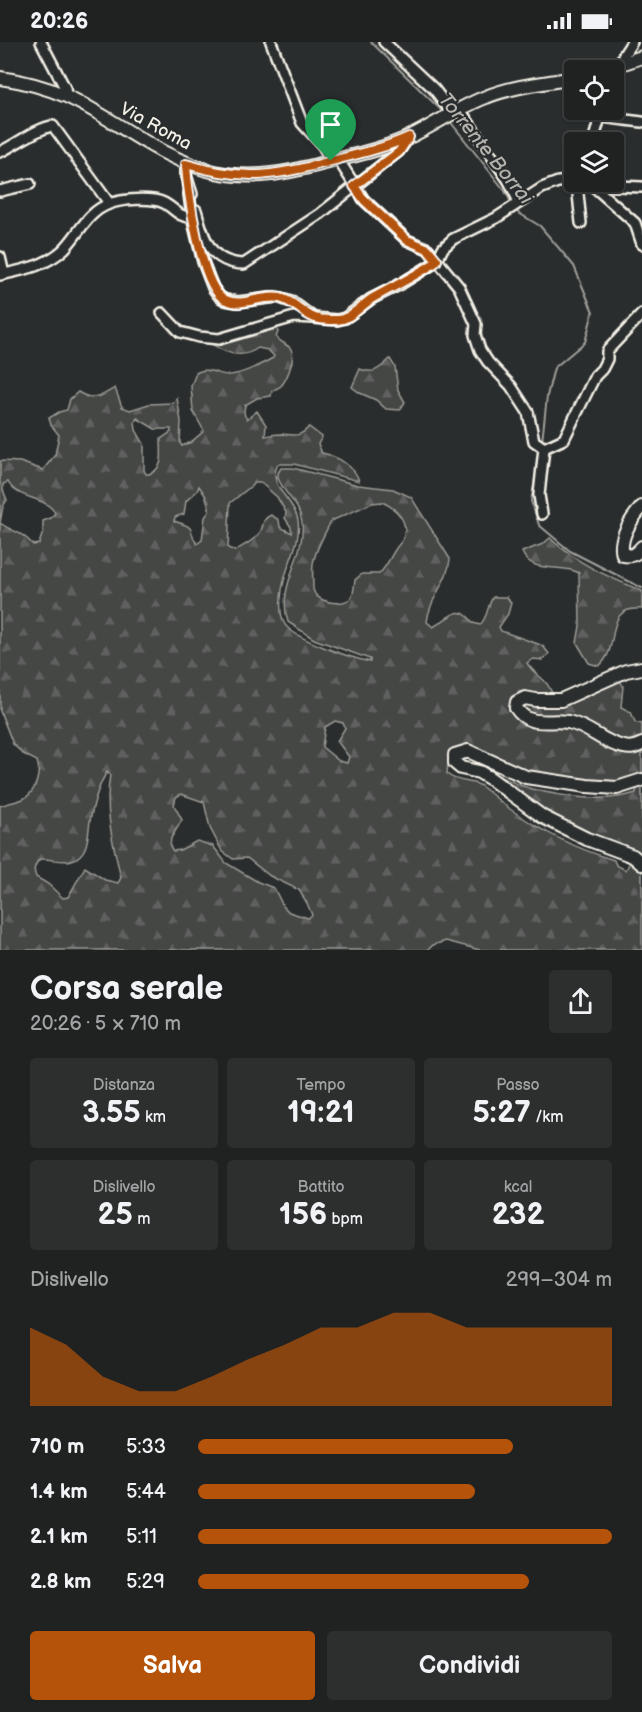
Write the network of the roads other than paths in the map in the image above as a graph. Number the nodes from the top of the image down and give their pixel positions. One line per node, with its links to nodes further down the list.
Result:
1 (41, 42): 10 (street)
2 (271, 42): 16 (street)
3 (632, 42): 6 (street)
4 (385, 43): 11 (street)
5 (642, 57): 7 (street)
6 (624, 60)
7 (624, 63)
8 (0, 78): 10 (street, Via Roma)
9 (564, 80): 11 (street, Via Roma)
10 (66, 96): 17 (street, Via Roma)
11 (455, 113): 14 (street, Via Roma); 28 (street)
12 (624, 118): 13 (street)
13 (642, 122)
14 (409, 137): 16 (street, Via Roma); 20 (street)
15 (0, 152): 27 (street)
16 (335, 160): 17 (street, Via Roma); 20 (street)
17 (186, 164): 23 (street)
18 (564, 182): 28 (street)
19 (30, 184): 24 (street)
20 (354, 186): 23 (street); 33 (street)
21 (624, 186): 22 (street)
22 (642, 187)
23 (190, 190): 29 (street)
24 (0, 191)
25 (579, 192): 30 (street)
26 (596, 192): 31 (street)
27 (109, 203): 29 (street); 34 (street)
28 (518, 203): 33 (street)
29 (192, 217): 37 (street)
30 (581, 223)
31 (642, 244)
32 (0, 257): 34 (street)
33 (437, 260): 37 (street); 38 (street)
34 (2, 274)
35 (162, 313): 37 (street)
36 (642, 314): 38 (street)
37 (314, 318)
38 (542, 447): 40 (street)
39 (642, 507): 41 (street)
40 (542, 514)
41 (642, 548)
42 (642, 668): 43 (street)
43 (642, 744)
44 (642, 780): 45 (street)
45 (642, 864)

